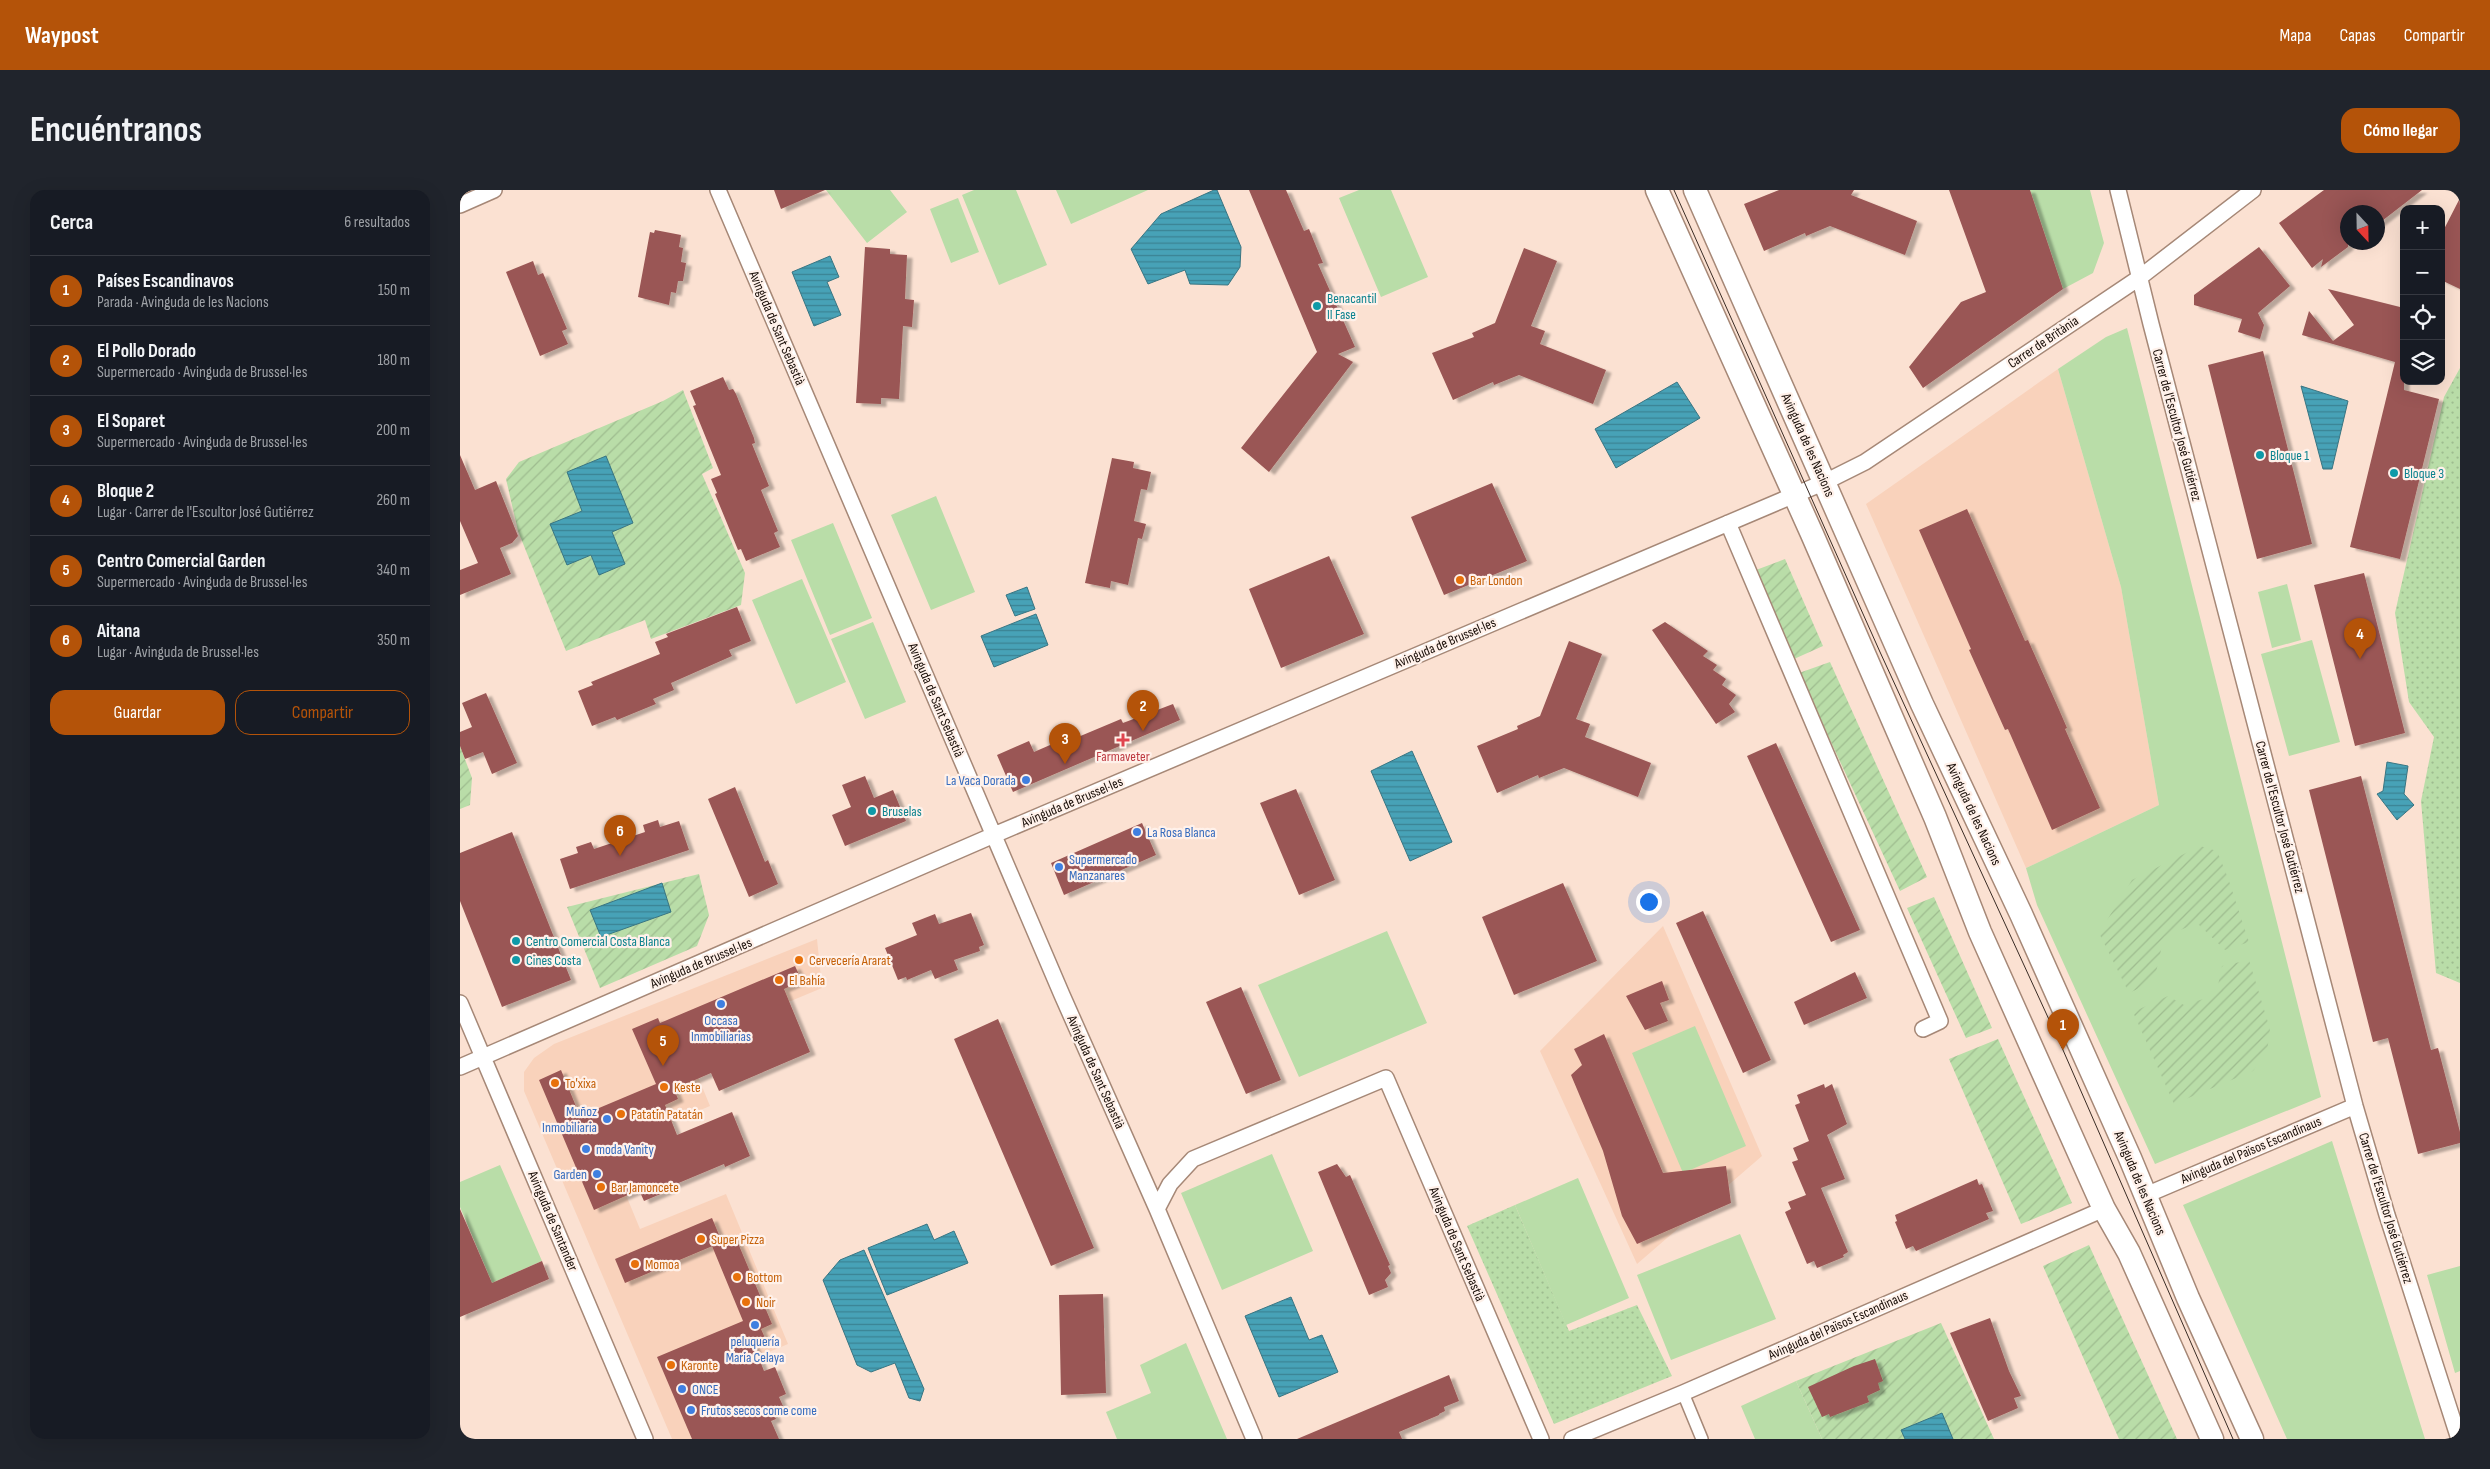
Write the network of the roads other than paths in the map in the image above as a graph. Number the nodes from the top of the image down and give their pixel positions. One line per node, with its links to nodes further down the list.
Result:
1 (494, 190): 7 (street)
2 (718, 190): 12 (street, Avinguda de Sant Sebastià)
3 (1657, 190): 10 (main road)
4 (1695, 190): 9 (main road, Avinguda de les Nacions)
5 (2118, 190): 8 (street, Carrer de l'Escultor José Gutiérrez)
6 (2253, 190): 8 (street, Carrer de Britània)
7 (460, 205)
8 (2139, 278): 9 (street, Carrer de Britània); 17 (street, Carrer de l'Escultor José Gutiérrez)
9 (1825, 482): 10 (street, Avinguda de Brussel·les); 18 (main road, Avinguda de les Nacions)
10 (1795, 495): 11 (street, Avinguda de Brussel·les); 20 (main road)
11 (1728, 523): 12 (street, Avinguda de Brussel·les); 14 (street)
12 (994, 835): 15 (street, Avinguda de Brussel·les); 19 (street, Avinguda de Sant Sebastià)
13 (460, 1003): 15 (street, Avinguda de Santander)
14 (1923, 1029)
15 (483, 1057): 16 (street, Avinguda de Brussel·les); 22 (street, Avinguda de Santander)
16 (460, 1067)
17 (2355, 1106): 18 (street, Avinguda del Països Escandinaus); 29 (street, Carrer de l'Escultor José Gutiérrez)
18 (2146, 1195): 28 (main road, Avinguda de les Nacions)
19 (1157, 1209): 23 (street, Avinguda de Sant Sebastià); 24 (street, Avinguda de Sant Sebastià)
20 (2104, 1209): 21 (street, Avinguda del Països Escandinaus); 27 (main road)
21 (1683, 1393): 25 (street, Avinguda del Països Escandinaus); 26 (street)
22 (645, 1439)
23 (1254, 1439)
24 (1541, 1439)
25 (1572, 1439)
26 (1702, 1439)
27 (2212, 1439)
28 (2252, 1439)
29 (2459, 1439)

